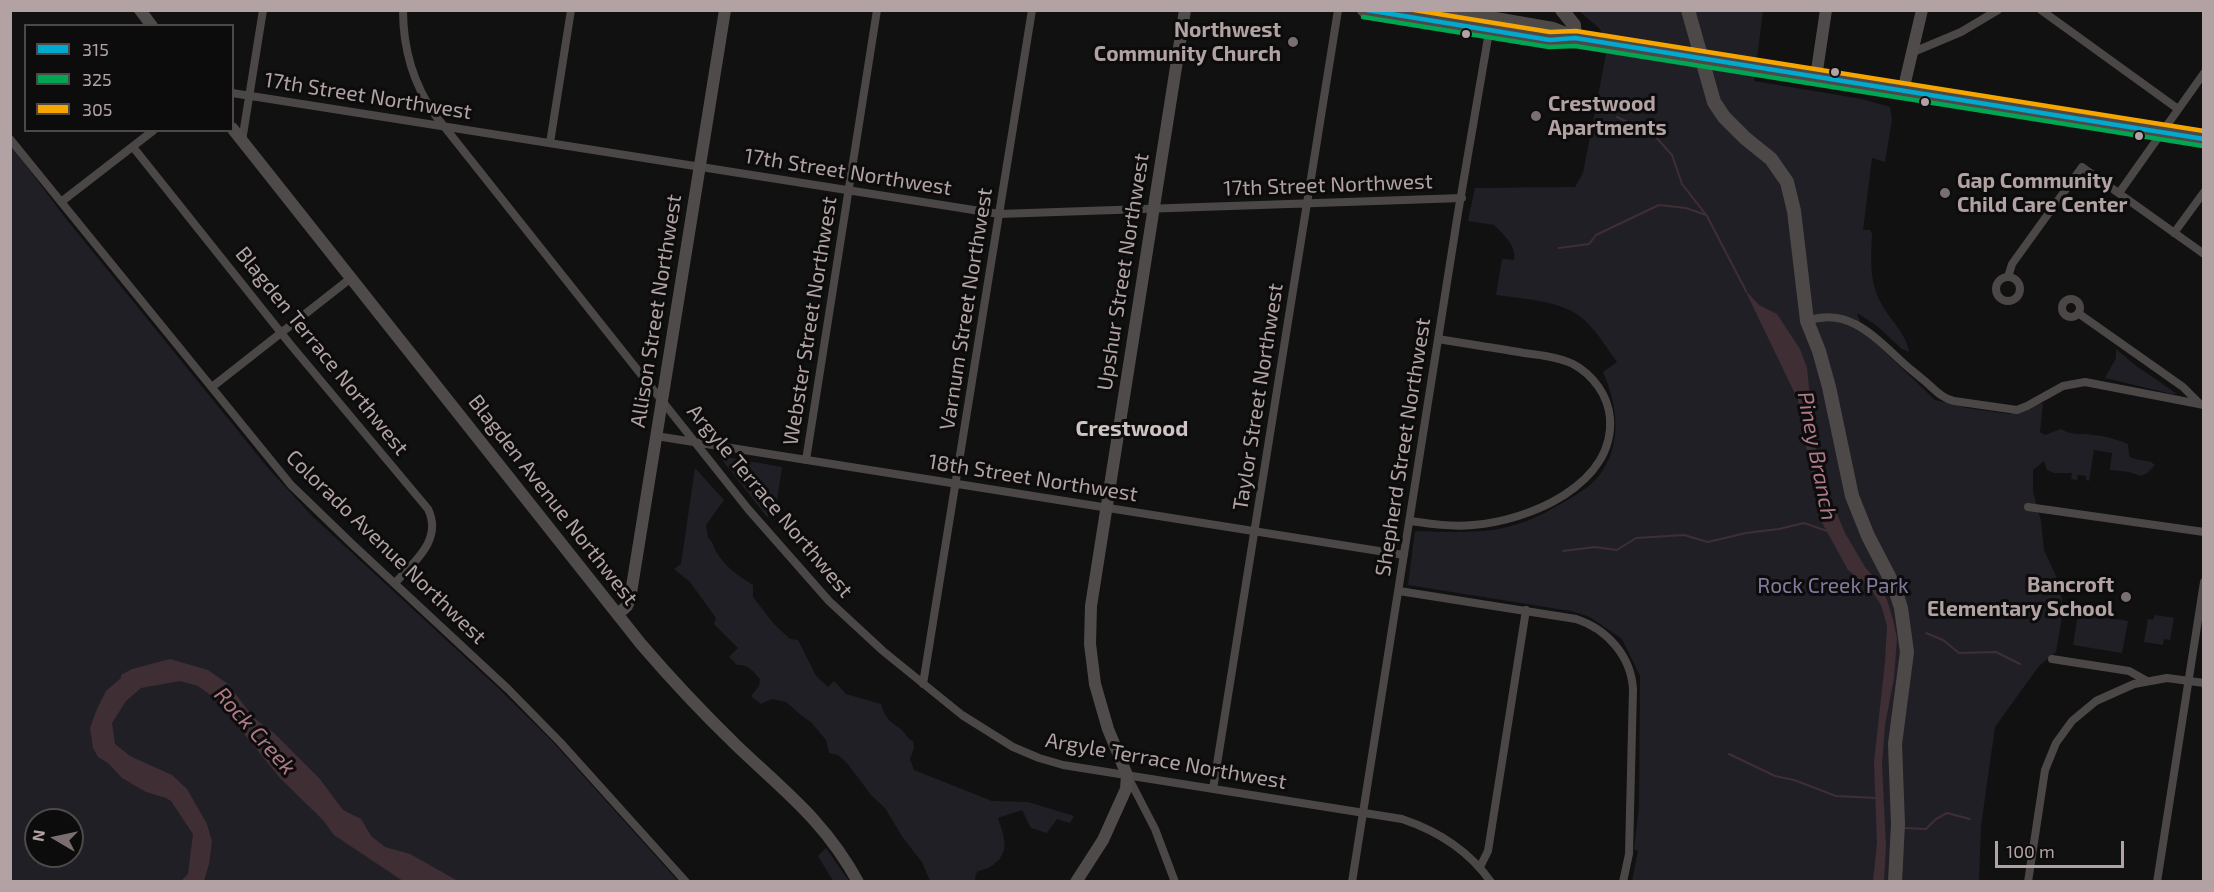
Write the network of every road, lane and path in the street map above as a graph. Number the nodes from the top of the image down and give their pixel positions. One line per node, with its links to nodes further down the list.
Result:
1 (140, 10): 18 (street)
2 (263, 10): 26 (street)
3 (403, 10): 28 (street, Argyle Terrace Northwest)
4 (571, 10): 35 (street)
5 (725, 10): 37 (street, Allison Street Northwest)
6 (877, 10): 38 (street, Webster Street Northwest)
7 (1032, 10): 45 (street, Varnum Street Northwest)
8 (1185, 10): 44 (street, Upshur Street Northwest)
9 (1338, 10): 43 (street, Taylor Street Northwest)
10 (1364, 10): 19 (main road)
11 (1443, 10): 19 (main road)
12 (1562, 10): 20 (main road)
13 (1688, 10): 51 (main road)
14 (1826, 10): 23 (street)
15 (1922, 10): 21 (street)
16 (1998, 10): 21 (street)
17 (2041, 10): 27 (street)
18 (150, 24)
19 (1491, 24): 20 (main road); 41 (street, Shepherd Street Northwest)
20 (1575, 38): 23 (main road, bridge)
21 (1911, 53): 24 (street)
22 (2204, 73): 27 (street)
23 (1815, 77): 24 (main road)
24 (1903, 91): 31 (main road)
25 (234, 93): 26 (street, 17th Street Northwest)
26 (249, 95): 28 (street, 17th Street Northwest); 34 (street)
27 (2178, 109): 31 (street)
28 (444, 126): 35 (street, 17th Street Northwest); 55 (street, Argyle Terrace Northwest)
29 (234, 131): 34 (street, Blagden Avenue Northwest)
30 (152, 132): 36 (street)
31 (2162, 132): 33 (main road); 40 (street)
32 (10, 139): 42 (street, Colorado Avenue Northwest)
33 (2204, 139)
34 (242, 141): 49 (street, Blagden Avenue Northwest)
35 (550, 142): 37 (street, 17th Street Northwest)
36 (133, 147): 42 (street); 52 (street, Blagden Terrace Northwest)
37 (699, 166): 38 (street, 17th Street Northwest); 55 (street, Allison Street Northwest)
38 (849, 191): 45 (street, 17th Street Northwest); 59 (street, Webster Street Northwest)
39 (2204, 192): 46 (street)
40 (2119, 193): 46 (street); 48 (street)
41 (1462, 198): 43 (street, 17th Street Northwest); 53 (street, Shepherd Street Northwest)
42 (61, 202): 54 (street, Colorado Avenue Northwest)
43 (1307, 204): 44 (street, 17th Street Northwest); 65 (street, Taylor Street Northwest)
44 (1153, 209): 45 (street, 17th Street Northwest); 62 (street, Upshur Street Northwest)
45 (999, 214): 60 (street, Varnum Street Northwest)
46 (2174, 233): 47 (street)
47 (2204, 254)
48 (2008, 277)
49 (351, 278): 52 (street); 71 (street, Blagden Avenue Northwest)
50 (2078, 313): 56 (street)
51 (1807, 321): 56 (street); 88 (main road)
52 (281, 333): 54 (street); 68 (street, Blagden Terrace Northwest)
53 (1438, 339): 63 (street, Shepherd Street Northwest); 63 (street)
54 (212, 387): 68 (street, Colorado Avenue Northwest)
55 (662, 401): 57 (street, Allison Street Northwest); 58 (street, Argyle Terrace Northwest)
56 (2202, 405)
57 (656, 436): 58 (street, 18th Street Northwest); 71 (street, Allison Street Northwest)
58 (694, 442): 59 (street, 18th Street Northwest); 76 (street, Argyle Terrace Northwest)
59 (806, 460): 60 (street, 18th Street Northwest)
60 (956, 484): 62 (street, 18th Street Northwest); 76 (street, Varnum Street Northwest)
61 (2028, 507): 64 (street)
62 (1105, 508): 65 (street, 18th Street Northwest); 77 (street, Upshur Street Northwest)
63 (1410, 521): 66 (street, Shepherd Street Northwest)
64 (2204, 532)
65 (1255, 533): 66 (street, 18th Street Northwest); 78 (street, Taylor Street Northwest)
66 (1404, 555): 69 (street, Shepherd Street Northwest)
67 (2204, 582): 74 (street)
68 (395, 583): 81 (street, Colorado Avenue Northwest)
69 (1399, 591): 70 (street); 79 (street, Shepherd Street Northwest)
70 (1526, 610): 80 (street); 87 (street)
71 (618, 614): 82 (street, Blagden Avenue Northwest)
72 (2052, 659): 73 (street)
73 (2147, 681): 74 (street); 89 (street)
74 (2188, 681): 75 (street); 90 (street)
75 (2204, 683)
76 (923, 684): 77 (street, Argyle Terrace Northwest)
77 (1127, 775): 78 (street, Argyle Terrace Northwest); 83 (street); 84 (street, Upshur Street Northwest)
78 (1214, 789): 79 (street, Argyle Terrace Northwest)
79 (1363, 812): 80 (street, Argyle Terrace Northwest); 85 (street, Shepherd Street Northwest)
80 (1480, 867): 86 (street, Argyle Terrace Northwest)
81 (686, 882)
82 (858, 882)
83 (1076, 882)
84 (1175, 882)
85 (1352, 882)
86 (1491, 882)
87 (1623, 882)
88 (1894, 882)
89 (2028, 882)
90 (2157, 882)

